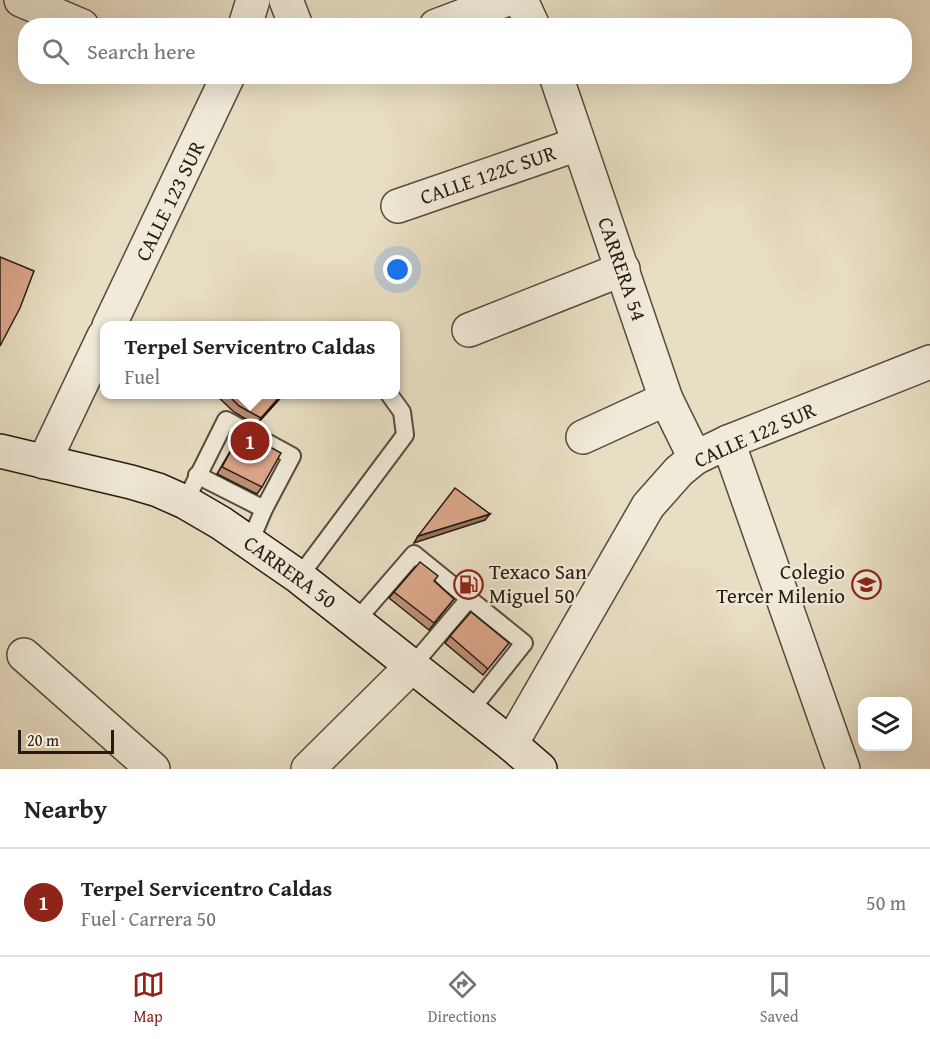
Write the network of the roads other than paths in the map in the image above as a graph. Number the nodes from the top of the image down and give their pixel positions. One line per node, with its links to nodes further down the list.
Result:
1 (21, 0): 6 (street)
2 (253, 0): 7 (street)
3 (286, 0): 8 (street)
4 (505, 0): 9 (street)
5 (521, 0): 10 (street)
6 (63, 18)
7 (247, 18)
8 (293, 18)
9 (457, 18)
10 (529, 18)
11 (217, 84): 16 (street, CALLE 123 SUR)
12 (559, 84): 13 (street, CARRERA 54)
13 (578, 144): 14 (street, CALLE 122C SUR); 15 (street, CARRERA 54)
14 (398, 206)
15 (623, 269): 17 (street); 21 (street, CARRERA 54)
16 (111, 321)
17 (469, 330)
18 (100, 346): 26 (street)
19 (930, 362): 23 (street, CALLE 122 SUR)
20 (393, 399): 30 (lane)
21 (666, 399): 22 (street); 25 (street, CARRERA 54)
22 (583, 437)
23 (728, 442): 25 (street, CALLE 122 SUR); 40 (street)
24 (0, 451): 26 (street, CARRERA 50)
25 (695, 458): 36 (street, CALLE 122 SUR)
26 (44, 462): 27 (street, CARRERA 50)
27 (191, 489): 28 (lane); 28 (lane); 29 (street, CARRERA 50)
28 (264, 509): 29 (lane)
29 (250, 542): 30 (street, CARRERA 50)
30 (299, 577): 32 (street, CARRERA 50)
31 (469, 599): 32 (lane); 34 (lane); 35 (lane)
32 (356, 621): 34 (street, CARRERA 50)
33 (24, 655): 37 (street)
34 (412, 666): 35 (street, CARRERA 50); 38 (street)
35 (470, 711): 36 (street, CARRERA 50)
36 (511, 744): 39 (street, CARRERA 50)
37 (153, 769)
38 (308, 769)
39 (540, 769)
40 (843, 769)

